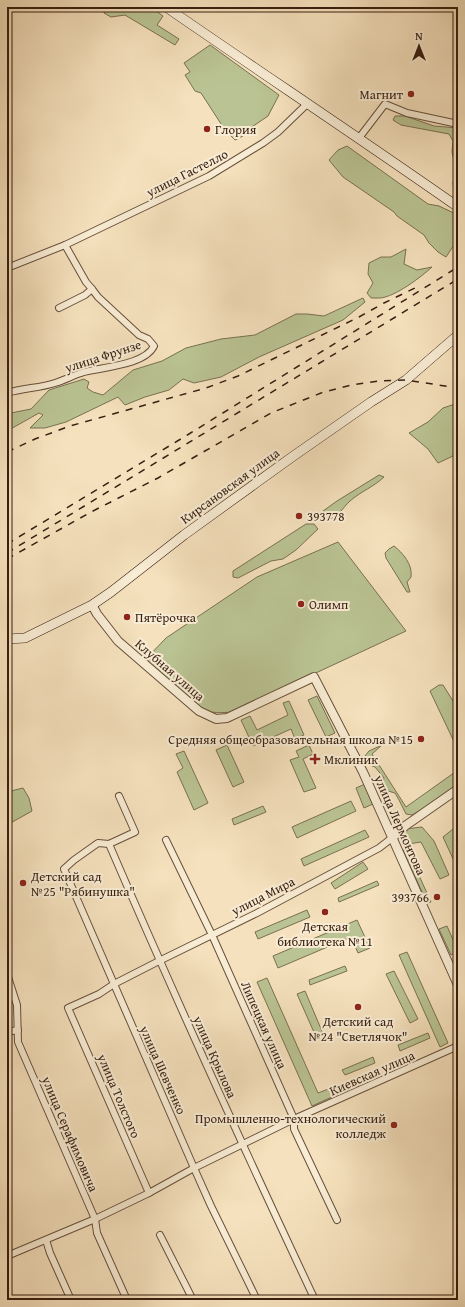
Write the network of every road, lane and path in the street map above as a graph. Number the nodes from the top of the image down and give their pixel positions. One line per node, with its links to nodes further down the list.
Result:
1 (166, 7): 2 (main road)
2 (307, 104): 4 (main road); 6 (street, улица Гастелло)
3 (458, 124): 4 (street)
4 (359, 138): 5 (main road)
5 (458, 207)
6 (65, 244): 7 (street, улица Гастелло); 8 (street)
7 (7, 268)
8 (92, 289): 9 (street); 11 (street, улица Фрунзе)
9 (59, 308)
10 (458, 335): 12 (main road, Кирсановская улица)
11 (7, 393)
12 (92, 605): 13 (main road, Кирсановская улица); 14 (street, Клубная улица)
13 (7, 639)
14 (314, 677): 17 (street, улица Лермонтова)
15 (458, 789): 17 (street, улица Мира)
16 (119, 796): 19 (street)
17 (392, 838): 20 (street, улица Мира); 24 (street, улица Лермонтова)
18 (166, 840): 20 (street, Липецкая улица)
19 (109, 844): 21 (street, улица Крылова); 23 (street, улица Шевченко)
20 (212, 935): 21 (street, улица Мира); 29 (street, Липецкая улица)
21 (159, 961): 23 (street, улица Мира); 30 (street, улица Крылова)
22 (7, 974): 26 (street, улица Серафимовича)
23 (114, 984): 25 (street, улица Мира); 31 (street, улица Шевченко)
24 (458, 985)
25 (68, 1008): 32 (street, улица Толстого)
26 (18, 1030): 27 (street); 33 (street, улица Серафимовича)
27 (7, 1032)
28 (458, 1046): 29 (street, Киевская улица)
29 (294, 1120): 30 (street, Киевская улица); 34 (street, Липецкая улица)
30 (242, 1144): 31 (street, Киевская улица); 42 (street, улица Крылова)
31 (194, 1168): 32 (street, Киевская улица); 41 (street, улица Шевченко)
32 (149, 1193): 33 (street, Киевская улица)
33 (95, 1218): 36 (street, Киевская улица); 39 (street, улица Серафимовича)
34 (337, 1220)
35 (160, 1234): 40 (street)
36 (46, 1240): 37 (street, Киевская улица); 38 (street)
37 (7, 1256)
38 (71, 1300)
39 (127, 1300)
40 (193, 1300)
41 (257, 1300)
42 (315, 1300)

